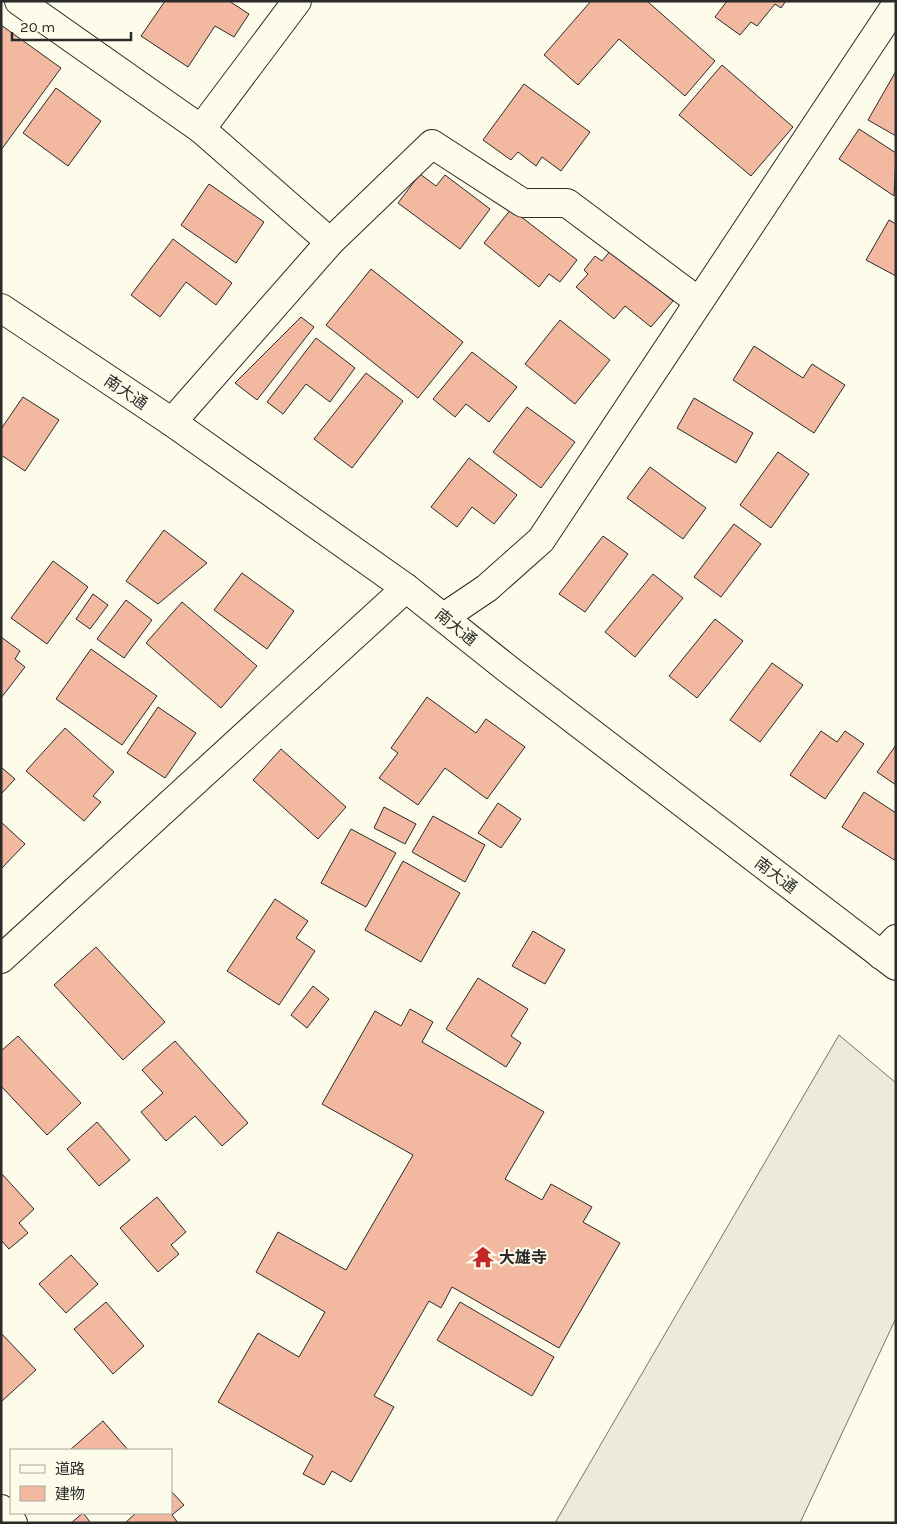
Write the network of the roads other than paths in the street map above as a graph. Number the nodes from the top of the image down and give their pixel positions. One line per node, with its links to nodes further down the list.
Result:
1 (19, 1): 4 (street)
2 (296, 1): 4 (street)
3 (896, 5): 6 (street)
4 (201, 129): 5 (street)
5 (330, 242): 6 (street); 8 (street)
6 (698, 301): 10 (street)
7 (1, 308): 8 (street, 南大通)
8 (172, 422): 9 (street, 南大通)
9 (406, 588): 10 (street, 南大通); 12 (street)
10 (444, 617): 11 (street, 南大通)
11 (891, 953)
12 (1, 959)
13 (1, 1509): 14 (street)
14 (13, 1523)

